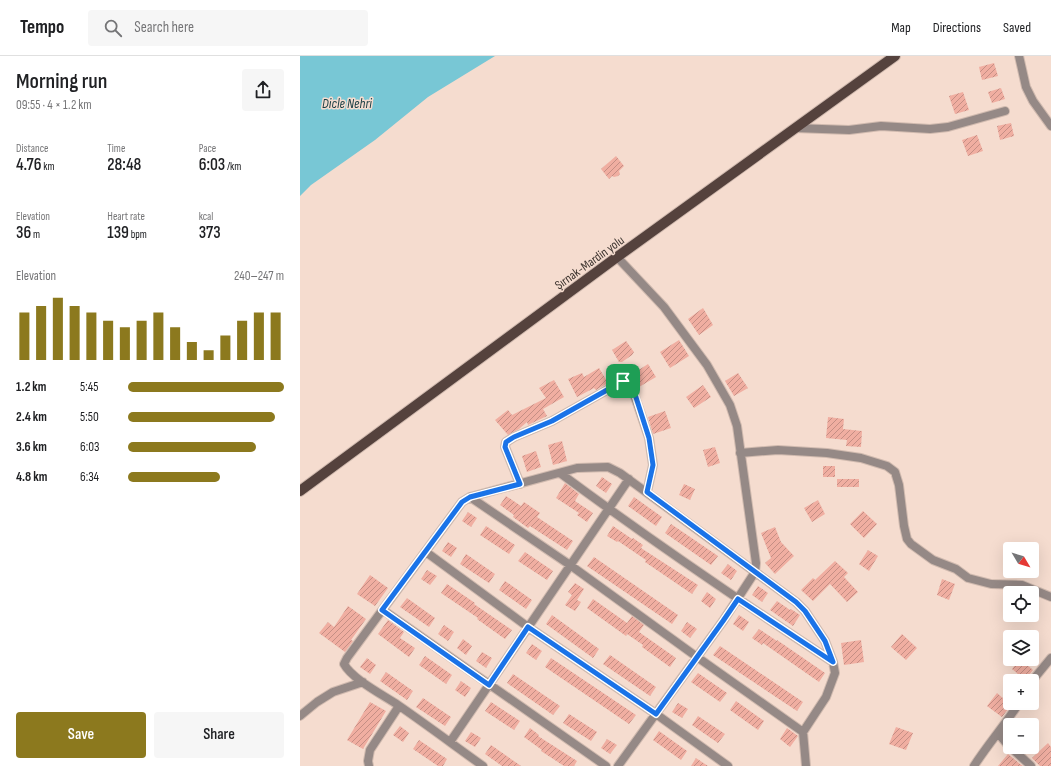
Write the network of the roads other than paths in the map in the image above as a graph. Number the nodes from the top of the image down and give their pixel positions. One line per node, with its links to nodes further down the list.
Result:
1 (895, 56): 5 (main road, Şırnak-Mardin yolu)
2 (1019, 56): 4 (street)
3 (1005, 111): 5 (street)
4 (1051, 126)
5 (795, 128): 6 (main road, Şırnak-Mardin yolu)
6 (617, 258): 7 (street); 11 (main road, Şırnak-Mardin yolu)
7 (740, 453): 17 (street); 18 (street)
8 (560, 473): 9 (street); 10 (street); 14 (street)
9 (629, 480): 12 (street); 14 (street)
10 (520, 484): 12 (street); 13 (street)
11 (300, 491)
12 (647, 492): 17 (street)
13 (470, 497): 15 (street); 16 (street)
14 (609, 510): 16 (street); 19 (street)
15 (426, 552): 20 (street); 21 (street)
16 (570, 565): 21 (street); 22 (street)
17 (755, 572): 19 (street); 24 (street)
18 (1051, 597)
19 (738, 599): 22 (street); 24 (street)
20 (382, 610): 26 (street); 27 (street)
21 (528, 627): 27 (street); 30 (street)
22 (697, 657): 30 (street); 32 (street)
23 (1051, 658): 25 (street)
24 (833, 662): 32 (street)
25 (1038, 674)
26 (364, 682): 28 (street); 31 (street)
27 (489, 685): 34 (street); 37 (street)
28 (399, 706): 34 (street); 35 (street)
29 (1014, 710): 33 (street)
30 (656, 714): 38 (street); 39 (street)
31 (300, 716)
32 (803, 732): 40 (street)
33 (998, 733): 41 (street); 42 (street)
34 (450, 742): 36 (street)
35 (369, 766)
36 (483, 766)
37 (606, 766)
38 (618, 766)
39 (728, 766)
40 (806, 766)
41 (974, 766)
42 (1032, 766)

